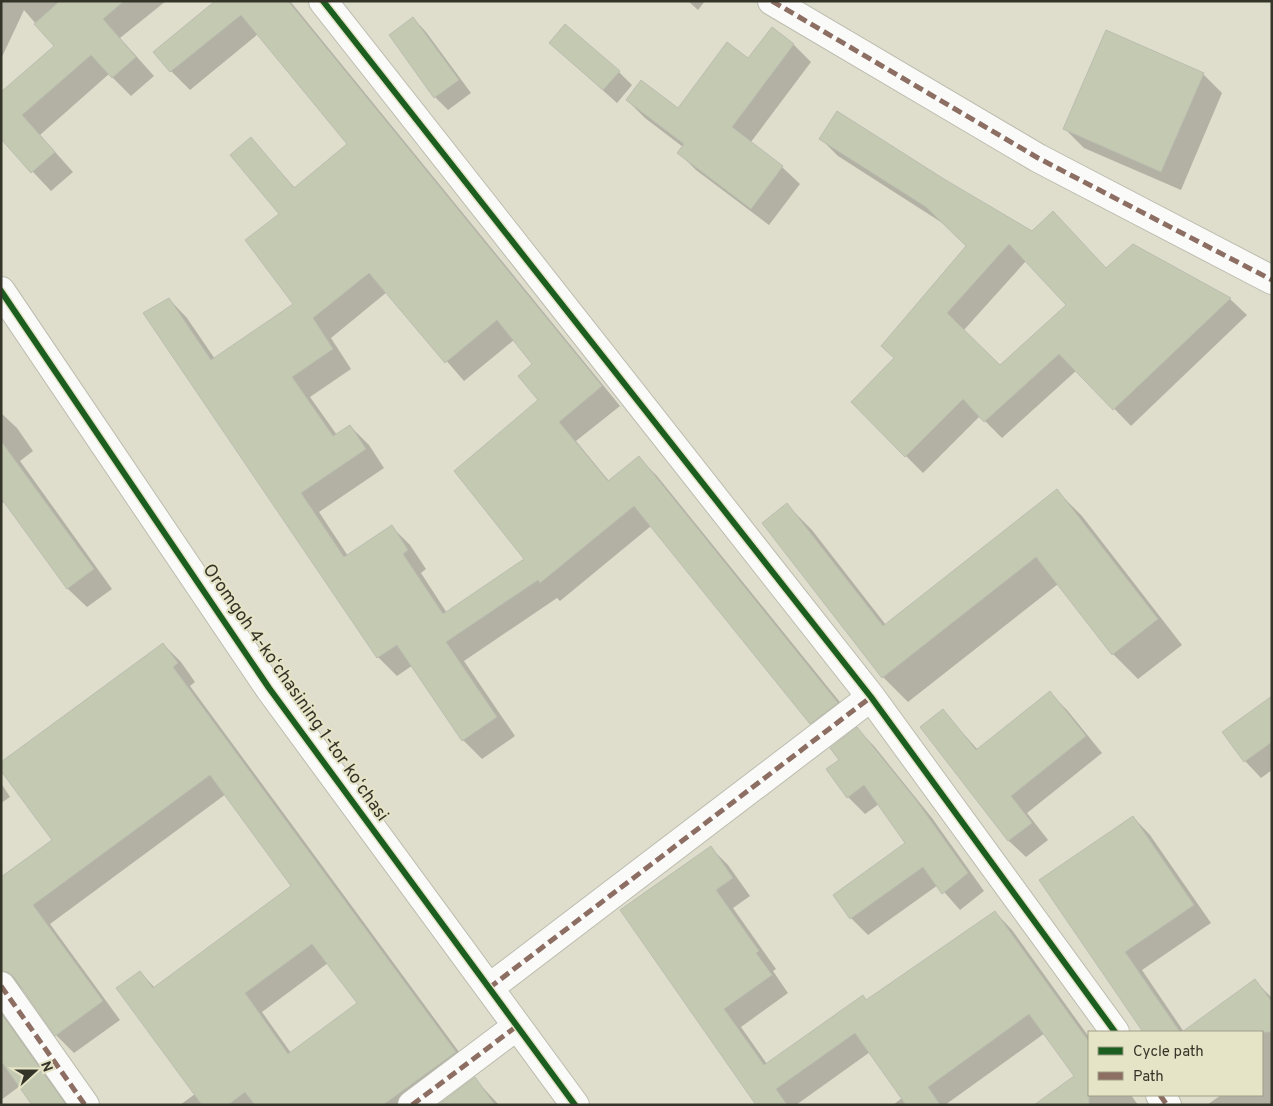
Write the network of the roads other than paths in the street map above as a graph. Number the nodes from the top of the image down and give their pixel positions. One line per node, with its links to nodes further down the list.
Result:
1 (323, 1): 5 (street)
2 (772, 1): 3 (street)
3 (1272, 280)
4 (1, 291): 7 (street, Oromgoh 4-koʻchasining 1-tor koʻchasi)
5 (871, 696): 7 (street); 9 (street)
6 (1, 986): 10 (street)
7 (489, 988): 8 (street, Oromgoh 4-koʻchasining 1-tor koʻchasi)
8 (517, 1026): 11 (street); 12 (street, Oromgoh 4-koʻchasining 1-tor koʻchasi)
9 (1113, 1031)
10 (85, 1105)
11 (412, 1105)
12 (575, 1105)

